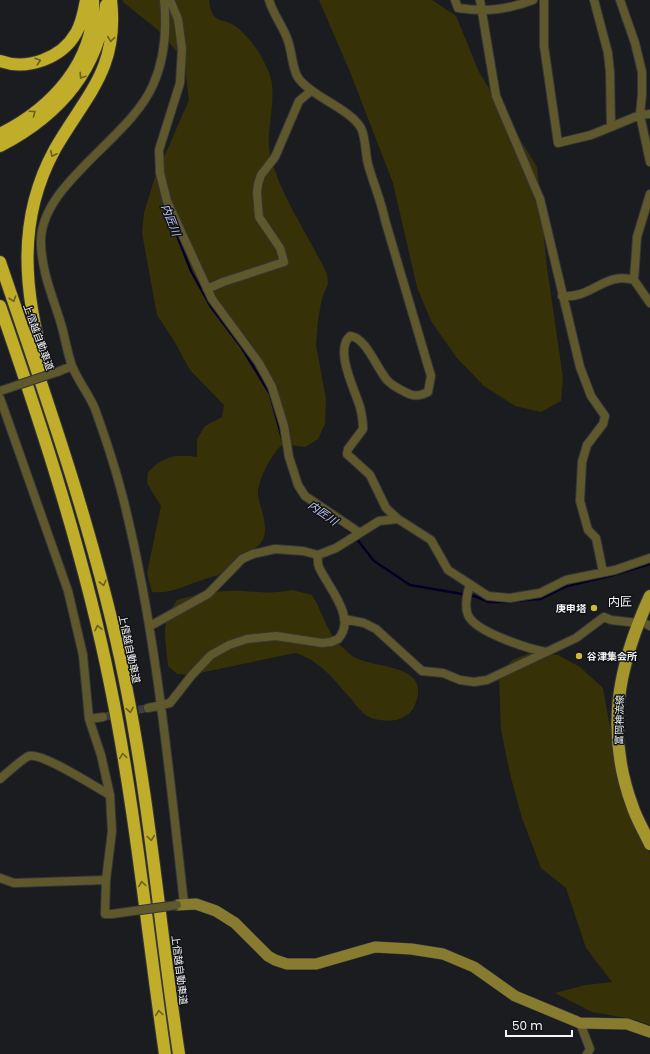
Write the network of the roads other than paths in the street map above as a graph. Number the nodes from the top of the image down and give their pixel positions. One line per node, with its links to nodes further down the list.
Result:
1 (86, 0): 15 (highway, one-way to 1)
2 (93, 0): 20 (highway, one-way to 2)
3 (106, 0): 21 (highway, one-way to 21)
4 (111, 0): 37 (highway, one-way to 37)
5 (164, 0): 30 (street)
6 (170, 0): 26 (street)
7 (268, 0): 16 (street)
8 (455, 0): 14 (street)
9 (480, 0): 14 (street)
10 (533, 0): 14 (street)
11 (544, 0): 19 (street)
12 (594, 0): 19 (street)
13 (620, 0): 18 (street)
14 (483, 12): 27 (street)
15 (0, 61)
16 (311, 91): 26 (street); 33 (street)
17 (650, 114): 18 (street)
18 (640, 115): 19 (street); 22 (street)
19 (611, 127)
20 (0, 134)
21 (0, 146)
22 (650, 162)
23 (650, 194): 25 (street)
24 (0, 262): 37 (highway, 上信越自動車道, one-way to 37)
25 (634, 280): 27 (street); 28 (street)
26 (207, 289): 34 (street)
27 (562, 296): 38 (street)
28 (650, 303)
29 (0, 307): 59 (highway, one-way to 29)
30 (72, 366): 31 (street, bridge); 43 (street)
31 (0, 391)
32 (0, 398): 49 (street)
33 (398, 520): 34 (street); 39 (street)
34 (360, 533): 35 (street)
35 (318, 555): 41 (street); 43 (street)
36 (650, 558): 38 (street)
37 (97, 560): 58 (highway, 上信越自動車道, one-way to 58)
38 (603, 572): 39 (street)
39 (470, 584): 45 (street)
40 (650, 596): 42 (main road, 富岡神流線)
41 (344, 619): 45 (street); 46 (street)
42 (639, 621): 44 (street); 45 (street); 52 (main road, 富岡神流線)
43 (150, 626): 46 (street)
44 (650, 626)
45 (546, 652)
46 (161, 706): 47 (street); 55 (street)
47 (148, 708)
48 (103, 717): 49 (street)
49 (89, 719): 51 (street)
50 (0, 779): 51 (street)
51 (110, 795): 54 (street)
52 (650, 844)
53 (0, 878): 54 (street)
54 (106, 880): 55 (street, bridge)
55 (181, 904): 56 (street)
56 (580, 1023): 57 (street); 60 (street)
57 (650, 1032)
58 (179, 1052)
59 (165, 1053)
60 (587, 1054)

